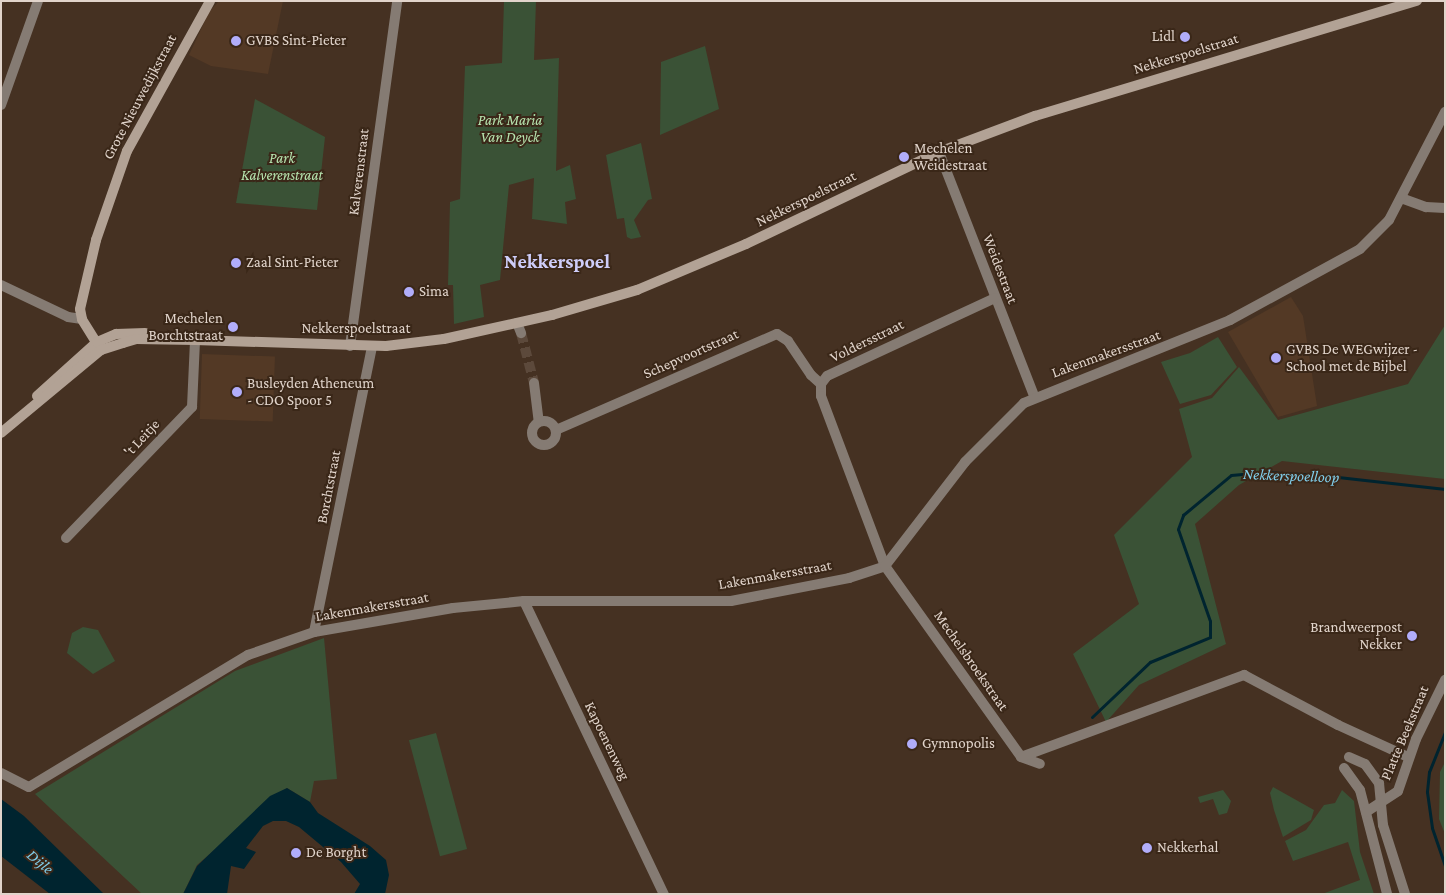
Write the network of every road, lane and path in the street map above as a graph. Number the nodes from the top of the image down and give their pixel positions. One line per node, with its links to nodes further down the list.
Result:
1 (38, 1): 5 (street)
2 (210, 1): 12 (main road, Grote Nieuwedijkstraat)
3 (397, 1): 17 (street, Kalverenstraat)
4 (1416, 1): 7 (main road, Nekkerspoelstraat)
5 (1, 105)
6 (1445, 112): 8 (street, Lakenmakersstraat)
7 (939, 152): 11 (street, Weidestraat); 13 (main road, Nekkerspoelstraat)
8 (1401, 198): 9 (street); 21 (street, Lakenmakersstraat)
9 (1445, 208)
10 (1, 285): 12 (street)
11 (995, 298): 20 (street, Voldersstraat); 21 (street, Weidestraat)
12 (82, 319): 16 (main road)
13 (517, 323): 14 (street); 18 (main road, Nekkerspoelstraat)
14 (521, 333)
15 (195, 340): 16 (main road, Nekkerspoelstraat); 17 (main road, Nekkerspoelstraat); 25 (street, 't Leitje)
16 (99, 346): 24 (main road, Nekkerspoelstraat)
17 (350, 346): 18 (main road, Nekkerspoelstraat)
18 (372, 347): 28 (street, Borchtstraat)
19 (534, 384): 22 (street, Schepvoortstraat)
20 (821, 384): 23 (street, Schepvoortstraat); 26 (street, Voldersstraat)
21 (1034, 396): 26 (street, Lakenmakersstraat)
22 (539, 422): 23 (street); 23 (street, Schepvoortstraat)
23 (556, 430)
24 (1, 433)
25 (66, 538)
26 (885, 566): 27 (street, Lakenmakersstraat); 30 (street, Mechelsbroekstraat)
27 (524, 601): 28 (street, Lakenmakersstraat); 38 (street, Kapoenenweg)
28 (314, 632): 35 (street, Lakenmakersstraat)
29 (1445, 680): 32 (street, Platte Beekstraat)
30 (1021, 757): 32 (street); 33 (street)
31 (1349, 757): 36 (street)
32 (1408, 757): 36 (street, Platte Beekstraat)
33 (1040, 764)
34 (1344, 768): 37 (street)
35 (1, 772)
36 (1380, 802): 37 (street, Platte Beekstraat); 40 (street)
37 (1366, 812): 39 (street)
38 (664, 894)
39 (1388, 894)
40 (1405, 894)

